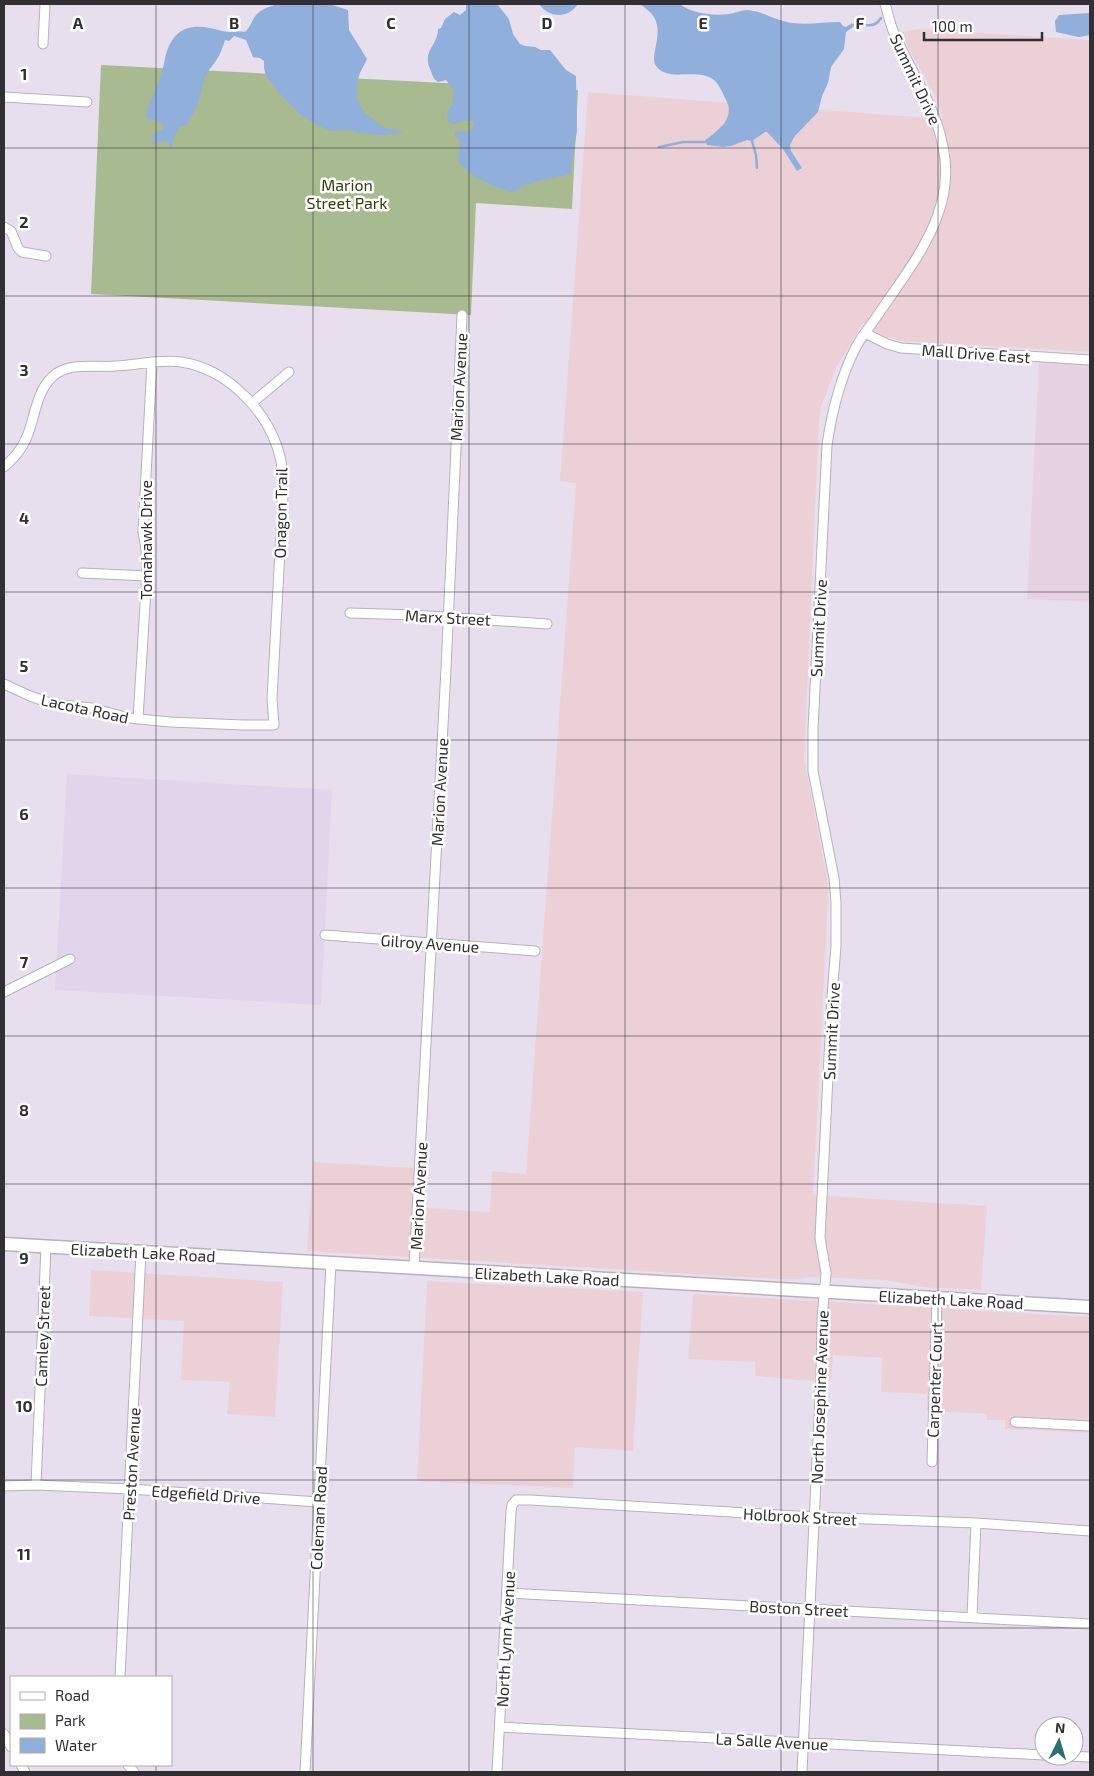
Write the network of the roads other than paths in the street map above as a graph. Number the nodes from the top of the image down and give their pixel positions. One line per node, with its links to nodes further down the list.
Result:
1 (45, 4): 3 (street)
2 (885, 4): 9 (street, Summit Drive)
3 (43, 44)
4 (4, 98): 5 (street)
5 (87, 102)
6 (4, 227): 7 (street)
7 (46, 256)
8 (462, 315): 18 (street, Marion Avenue)
9 (865, 333): 10 (street, Mall Drive East); 32 (street, Summit Drive)
10 (1090, 360)
11 (152, 362): 13 (street, Onagon Trail); 14 (street, Onagon Trail); 16 (street, Tomahawk Drive)
12 (289, 372): 13 (street)
13 (252, 403): 21 (street, Onagon Trail)
14 (4, 467)
15 (82, 573): 16 (street)
16 (147, 576): 21 (street, Tomahawk Drive)
17 (350, 613): 18 (street, Marx Street)
18 (448, 618): 19 (street, Marx Street); 23 (street, Marion Avenue)
19 (546, 624)
20 (4, 684): 21 (street, Lacota Road)
21 (138, 719)
22 (325, 935): 23 (street, Gilroy Avenue)
23 (430, 943): 24 (street, Gilroy Avenue); 31 (street, Marion Avenue)
24 (535, 951)
25 (70, 959): 26 (street)
26 (4, 992)
27 (4, 1244): 28 (main road, Elizabeth Lake Road)
28 (46, 1246): 29 (main road, Elizabeth Lake Road); 38 (street, Camley Street)
29 (141, 1252): 30 (main road, Elizabeth Lake Road); 40 (street, Preston Avenue)
30 (331, 1263): 31 (main road, Elizabeth Lake Road); 41 (street, Coleman Road)
31 (414, 1268): 32 (main road, Elizabeth Lake Road)
32 (824, 1292): 33 (main road, Elizabeth Lake Road); 43 (street, North Josephine Avenue)
33 (937, 1298): 34 (main road, Elizabeth Lake Road); 37 (street, Carpenter Court)
34 (1090, 1307)
35 (1016, 1422): 36 (street)
36 (1090, 1426)
37 (932, 1462)
38 (36, 1485): 39 (street, Edgefield Drive); 40 (street, Edgefield Drive)
39 (4, 1486)
40 (130, 1489): 41 (street, Edgefield Drive); 50 (street, Preston Avenue)
41 (318, 1502): 56 (street, Coleman Road)
42 (512, 1505): 43 (street, Holbrook Street); 46 (street, North Lynn Avenue)
43 (814, 1517): 44 (street, Holbrook Street); 47 (street, North Josephine Avenue)
44 (976, 1523): 45 (street, Holbrook Street); 48 (street)
45 (1090, 1531)
46 (508, 1592): 47 (street, Boston Street); 51 (street, North Lynn Avenue)
47 (811, 1608): 48 (street, Boston Street); 53 (street, North Josephine Avenue)
48 (972, 1617): 49 (street, Boston Street)
49 (1090, 1624)
50 (120, 1676)
51 (500, 1727): 53 (street, La Salle Avenue); 57 (street, North Lynn Avenue)
52 (4, 1734): 54 (street)
53 (804, 1743): 55 (street, La Salle Avenue); 58 (street, North Josephine Avenue)
54 (10, 1746)
55 (1034, 1754)
56 (305, 1772)
57 (498, 1772)
58 (802, 1772)

